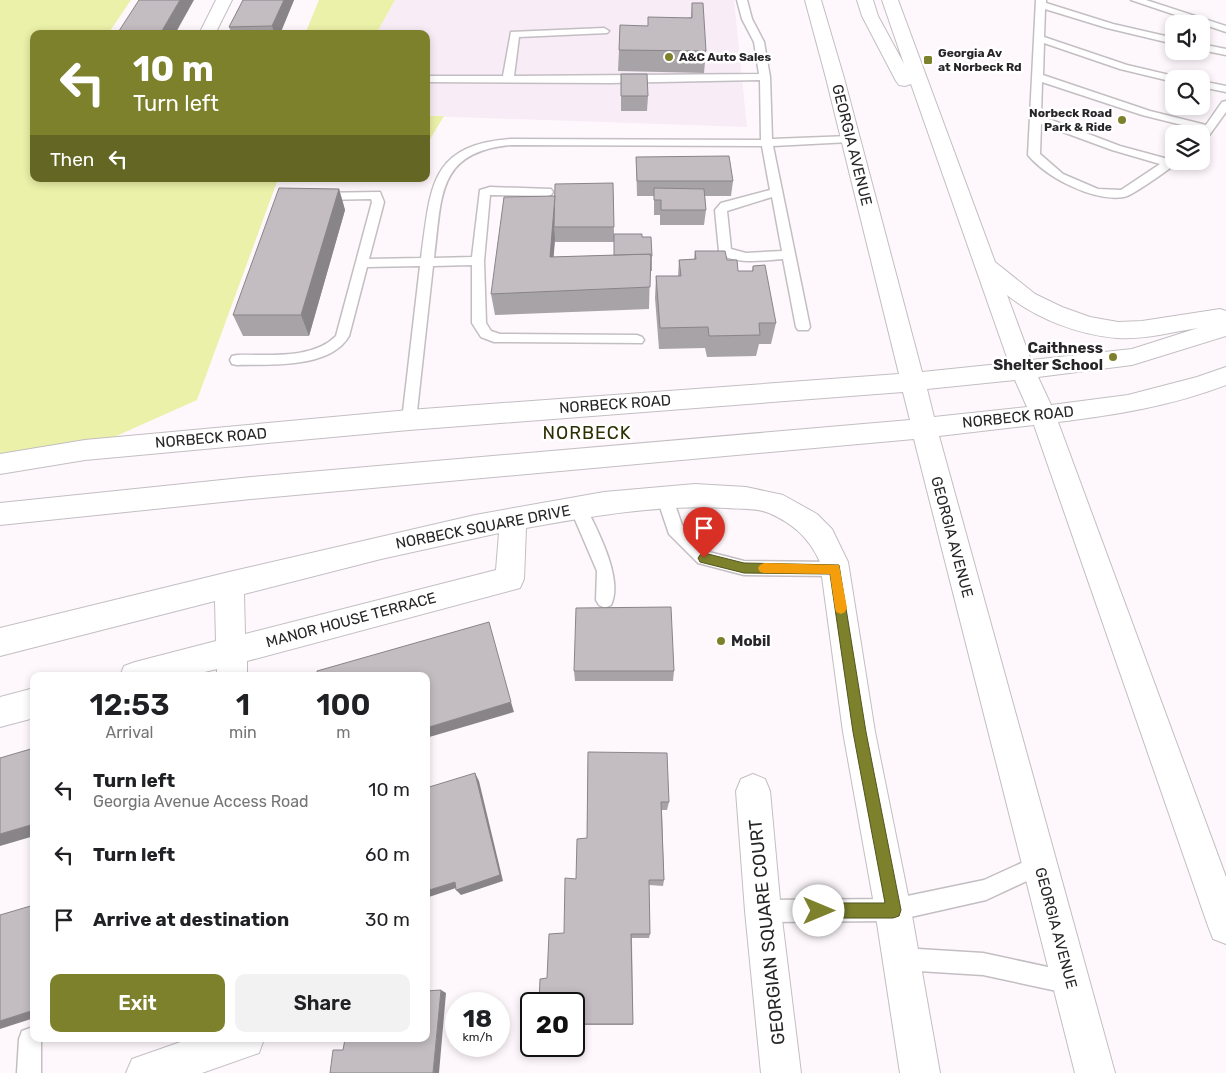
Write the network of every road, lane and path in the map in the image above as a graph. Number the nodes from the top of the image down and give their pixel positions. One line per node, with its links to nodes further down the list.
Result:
1 (224, 0): 9 (main road)
2 (742, 0): 16 (lane)
3 (813, 0): 27 (main road, GEORGIA AVENUE)
4 (865, 0): 25 (main road)
5 (890, 0): 25 (main road)
6 (1136, 0): 8 (lane)
7 (1040, 2): 11 (lane); 12 (lane)
8 (1226, 29)
9 (209, 30)
10 (604, 31): 19 (lane)
11 (1039, 38): 15 (lane); 17 (lane)
12 (1165, 39)
13 (1210, 49): 14 (lane)
14 (1226, 52)
15 (1037, 76): 23 (lane); 24 (lane)
16 (765, 77): 19 (lane); 28 (lane)
17 (1165, 77)
18 (430, 79): 19 (lane)
19 (508, 79)
20 (1210, 86): 21 (lane)
21 (1226, 89)
22 (1226, 104): 26 (lane)
23 (1036, 118): 29 (lane); 30 (lane)
24 (1193, 125)
25 (937, 128): 38 (main road)
26 (1210, 128)
27 (850, 139): 28 (lane); 46 (main road, GEORGIA AVENUE)
28 (767, 143): 32 (lane); 35 (lane)
29 (1165, 160)
30 (1165, 166)
31 (547, 192): 36 (lane)
32 (776, 192): 34 (lane); 34 (lane)
33 (310, 196): 37 (lane)
34 (789, 255): 40 (lane)
35 (428, 261): 36 (lane); 37 (lane); 48 (lane)
36 (478, 261): 42 (lane)
37 (362, 263): 43 (lane)
38 (987, 267): 39 (main road); 44 (main road)
39 (1226, 316)
40 (803, 327)
41 (1226, 328): 44 (main road, NORBECK ROAD)
42 (637, 340)
43 (237, 360)
44 (1023, 370): 46 (main road, NORBECK ROAD); 47 (main road)
45 (1226, 376): 47 (main road, NORBECK ROAD)
46 (912, 382): 48 (main road, NORBECK ROAD); 49 (main road, GEORGIA AVENUE)
47 (1043, 415): 49 (main road, NORBECK ROAD); 67 (main road)
48 (409, 420): 50 (main road, NORBECK ROAD)
49 (924, 428): 53 (main road, NORBECK ROAD); 64 (main road, GEORGIA AVENUE)
50 (0, 464)
51 (665, 498): 52 (main road, NORBECK SQUARE DRIVE); 55 (main road, NORBECK SQUARE DRIVE); 55 (lane)
52 (578, 508): 54 (main road, NORBECK SQUARE DRIVE); 57 (lane)
53 (0, 514)
54 (513, 520): 56 (main road, NORBECK SQUARE DRIVE); 59 (main road, MANOR HOUSE TERRACE)
55 (835, 569): 65 (main road)
56 (229, 584): 58 (main road, NORBECK SQUARE DRIVE); 59 (main road)
57 (605, 600)
58 (0, 642)
59 (231, 664): 60 (main road, MANOR HOUSE TERRACE)
60 (167, 672)
61 (30, 704): 62 (main road)
62 (0, 712)
63 (753, 791): 66 (main road, GEORGIAN SQUARE COURT)
64 (1039, 864): 65 (lane); 69 (main road, GEORGIA AVENUE)
65 (893, 910): 66 (lane); 68 (main road)
66 (763, 911): 74 (main road, GEORGIAN SQUARE COURT)
67 (1226, 926)
68 (902, 959): 69 (lane); 75 (main road)
69 (1071, 983): 76 (main road, GEORGIA AVENUE)
70 (30, 1039): 72 (lane)
71 (236, 1042): 73 (main road)
72 (29, 1073)
73 (146, 1073)
74 (781, 1073)
75 (920, 1073)
76 (1095, 1073)

